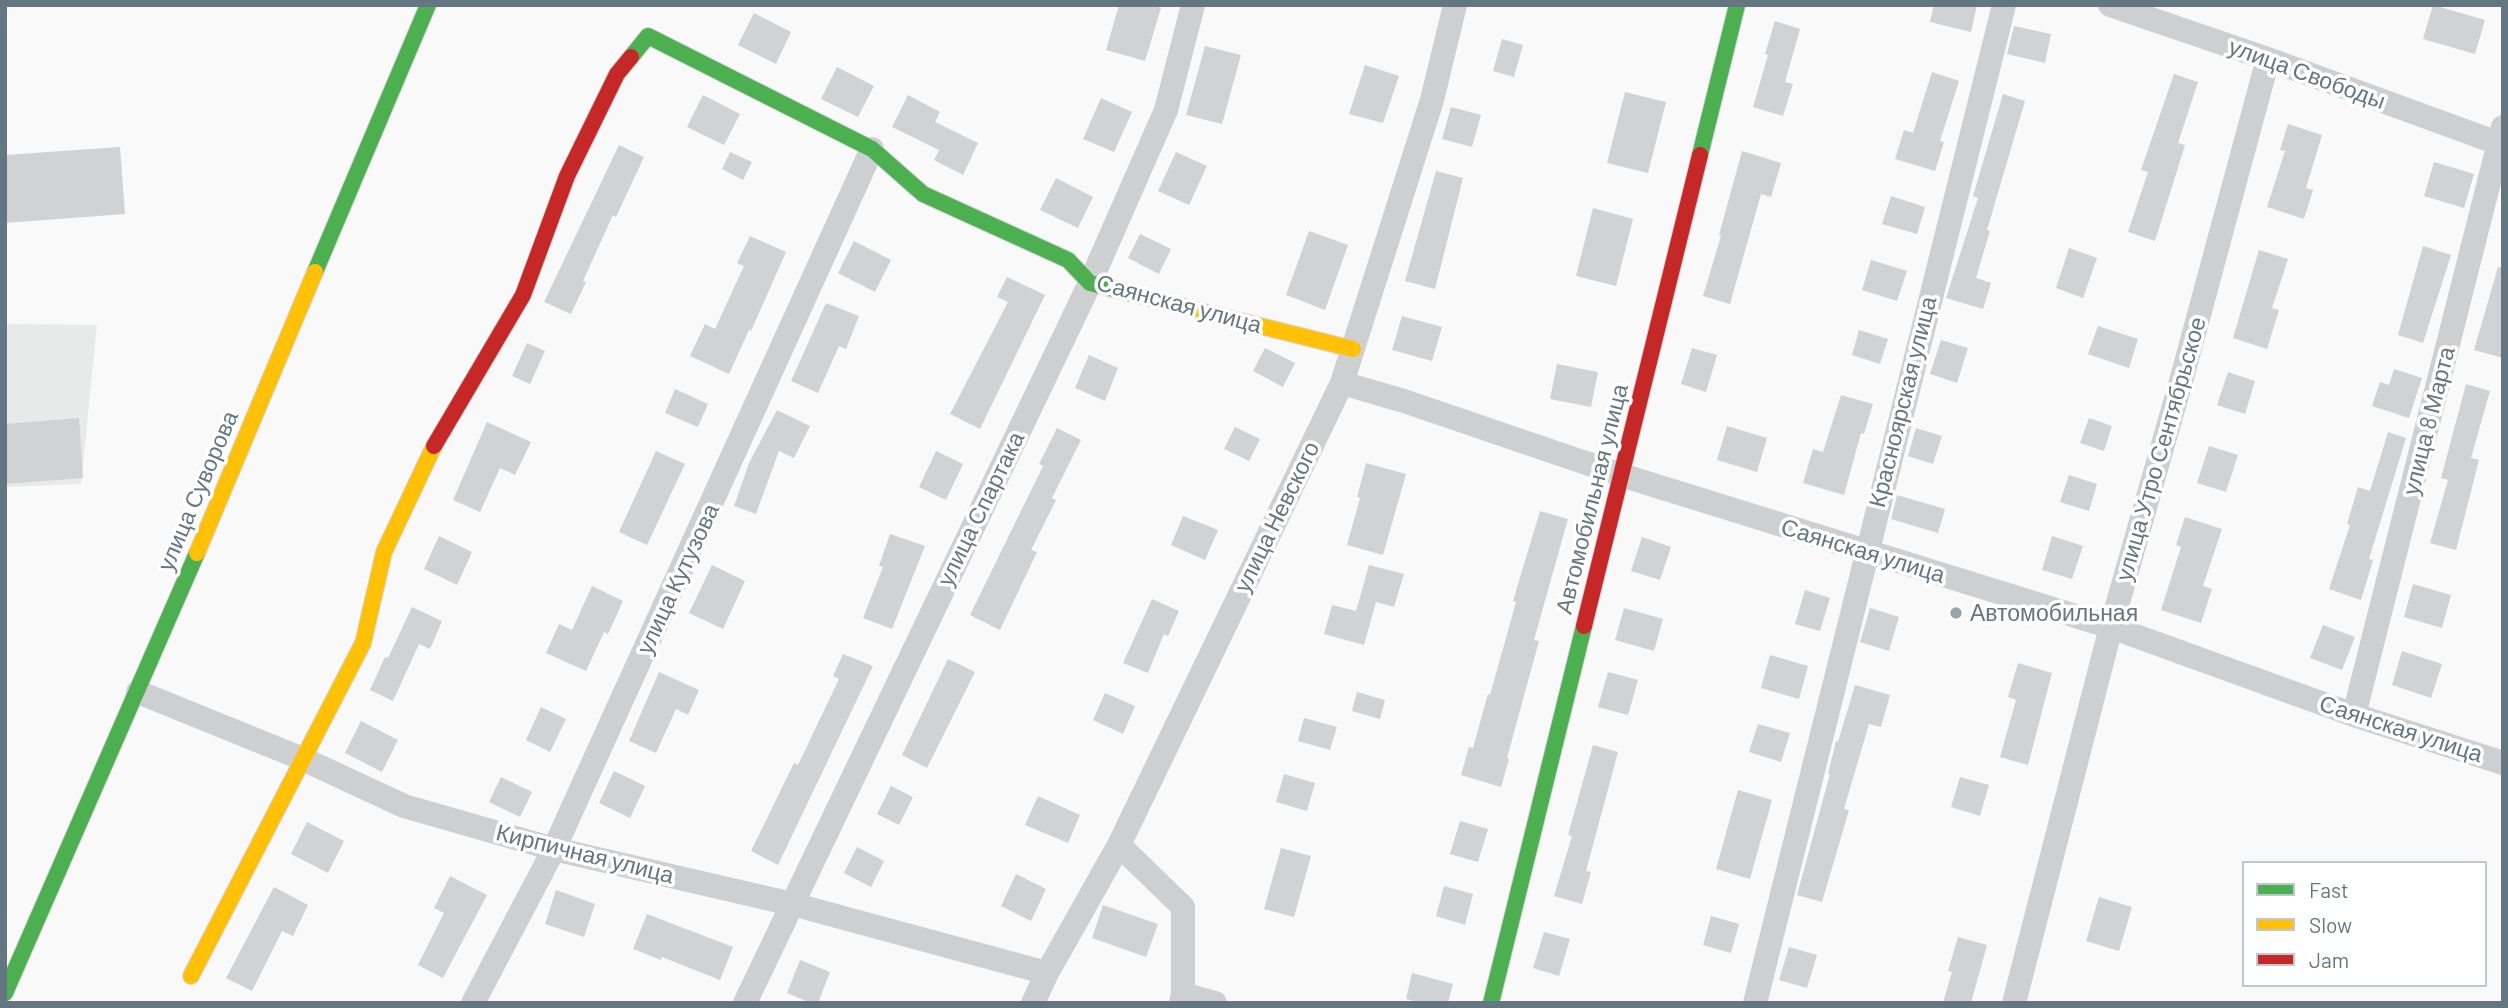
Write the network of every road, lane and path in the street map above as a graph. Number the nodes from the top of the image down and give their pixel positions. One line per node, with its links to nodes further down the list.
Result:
1 (428, 5): 16 (street, улица Суворова)
2 (1193, 5): 10 (street, улица Спартака)
3 (1455, 5): 11 (street, улица Невского)
4 (1737, 5): 13 (street, Автомобильная улица)
5 (2004, 5): 14 (street, Красноярская улица)
6 (2110, 5): 7 (street, улица Свободы)
7 (2268, 59): 8 (street, улица Свободы); 15 (street, улица Утро Сентябрьское)
8 (2501, 139): 17 (street, улица 8 Марта)
9 (872, 149): 10 (street, Саянская улица); 18 (street, Саянская улица); 21 (street, улица Кутузова)
10 (1090, 282): 11 (street, Саянская улица); 22 (street, улица Спартака)
11 (1353, 349): 12 (street, улица Невского)
12 (1342, 383): 13 (street, Саянская улица); 20 (street, улица Невского)
13 (1621, 475): 14 (street, Саянская улица); 31 (street, Автомобильная улица)
14 (1865, 552): 15 (street, Саянская улица); 32 (street, Красноярская улица)
15 (2111, 627): 17 (street, Саянская улица); 33 (street, улица Утро Сентябрьское)
16 (138, 692): 18 (street, Кирпичная улица); 25 (street, улица Суворова)
17 (2354, 715): 19 (street, Саянская улица)
18 (303, 759): 21 (street, Кирпичная улица); 24 (street)
19 (2503, 763)
20 (1119, 845): 23 (street, улица Невского); 26 (street)
21 (554, 849): 22 (street, Кирпичная улица); 27 (street, улица Кутузова)
22 (792, 904): 23 (street, Кирпичная улица); 28 (street, улица Спартака)
23 (1047, 973): 29 (street, улица Невского)
24 (191, 976)
25 (5, 993)
26 (1182, 999): 30 (street)
27 (473, 1003)
28 (745, 1003)
29 (1033, 1003)
30 (1215, 1003)
31 (1491, 1003)
32 (1755, 1003)
33 (2014, 1003)

